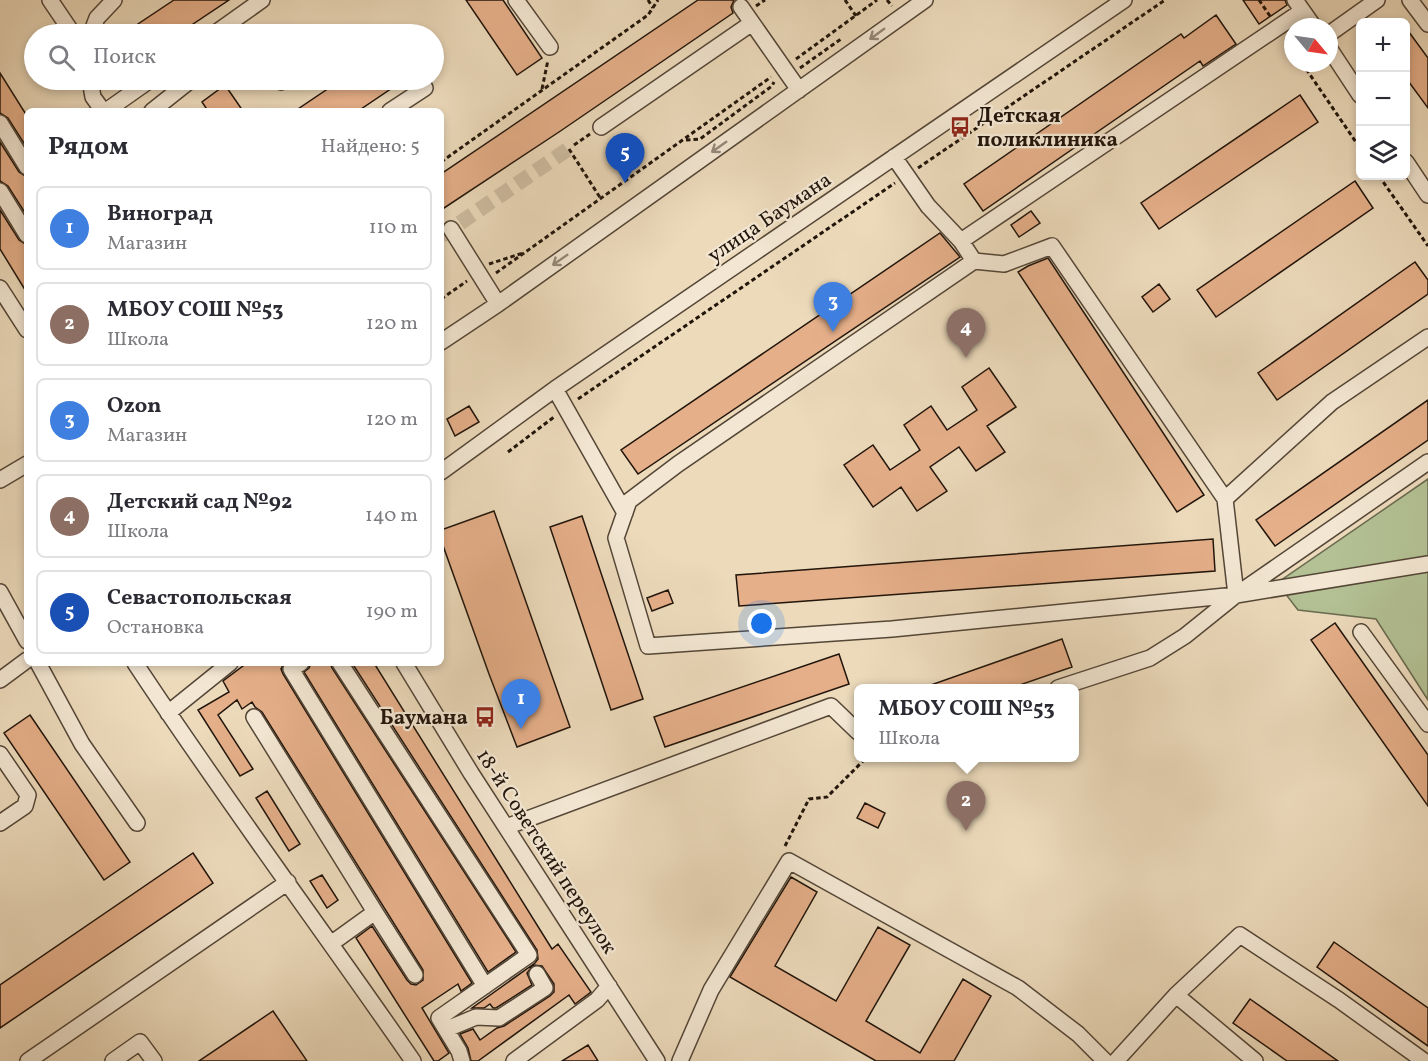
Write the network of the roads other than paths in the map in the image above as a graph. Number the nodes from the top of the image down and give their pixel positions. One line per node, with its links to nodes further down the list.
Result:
1 (50, 0): 12 (street)
2 (114, 0): 13 (street)
3 (262, 0): 14 (street)
4 (516, 0): 17 (street)
5 (925, 0): 24 (street, one-way to 24)
6 (1124, 0): 31 (street, улица Баумана)
7 (1377, 0): 16 (street)
8 (1410, 0): 15 (street)
9 (1299, 6): 38 (street)
10 (741, 7): 11 (street)
11 (752, 23): 24 (street); 30 (street)
12 (66, 24)
13 (95, 24)
14 (228, 24)
15 (1428, 24)
16 (1338, 28)
17 (550, 47)
18 (1338, 61): 19 (street)
19 (1356, 88)
20 (92, 90): 25 (street)
21 (135, 90): 26 (street)
22 (178, 90): 27 (street)
23 (422, 90): 28 (street)
24 (799, 90): 41 (street, one-way to 41)
25 (102, 108)
26 (108, 108)
27 (156, 108)
28 (395, 108)
29 (0, 123): 32 (street)
30 (601, 127)
31 (894, 157): 38 (street); 45 (street, улица Баумана)
32 (24, 162)
33 (1410, 168): 35 (street)
34 (0, 191): 36 (street)
35 (1428, 195)
36 (24, 230)
37 (451, 230): 41 (street)
38 (961, 241): 39 (street)
39 (974, 261): 50 (street); 51 (street)
40 (0, 288): 42 (street)
41 (498, 304): 44 (street)
42 (24, 325)
43 (1428, 337): 50 (street)
44 (444, 340)
45 (555, 389): 48 (street, улица Баумана); 51 (street)
46 (1428, 462): 54 (street)
47 (24, 466): 49 (street)
48 (444, 470)
49 (0, 480)
50 (1225, 499): 54 (street)
51 (625, 513): 54 (street)
52 (1428, 564): 54 (street)
53 (0, 592): 56 (street)
54 (1236, 595): 65 (street)
55 (1361, 632): 68 (street)
56 (24, 636)
57 (24, 662): 64 (street)
58 (40, 666): 72 (street)
59 (137, 666): 66 (street)
60 (226, 666): 66 (street)
61 (296, 666): 79 (street)
62 (342, 666): 79 (street)
63 (406, 666): 73 (street, 18-й Советский переулок)
64 (0, 680)
65 (1070, 684)
66 (168, 713): 74 (street)
67 (254, 717): 75 (street)
68 (1428, 724)
69 (854, 728): 73 (street)
70 (0, 754): 71 (street)
71 (0, 823)
72 (136, 823)
73 (506, 827): 80 (street, 18-й Советский переулок)
74 (288, 882): 76 (street); 83 (street)
75 (375, 912): 76 (street); 78 (street)
76 (332, 943): 86 (street)
77 (537, 974): 82 (street)
78 (414, 975)
79 (485, 986): 82 (street)
80 (609, 986): 88 (street); 89 (street, 18-й Советский переулок)
81 (1176, 995): 92 (street); 93 (street); 94 (street)
82 (447, 1029): 87 (street)
83 (28, 1061)
84 (113, 1061): 85 (street)
85 (154, 1061)
86 (413, 1061)
87 (462, 1061)
88 (514, 1061)
89 (657, 1061)
90 (680, 1061): 91 (street)
91 (1105, 1061)
92 (1116, 1061)
93 (1255, 1061)
94 (1424, 1061)

